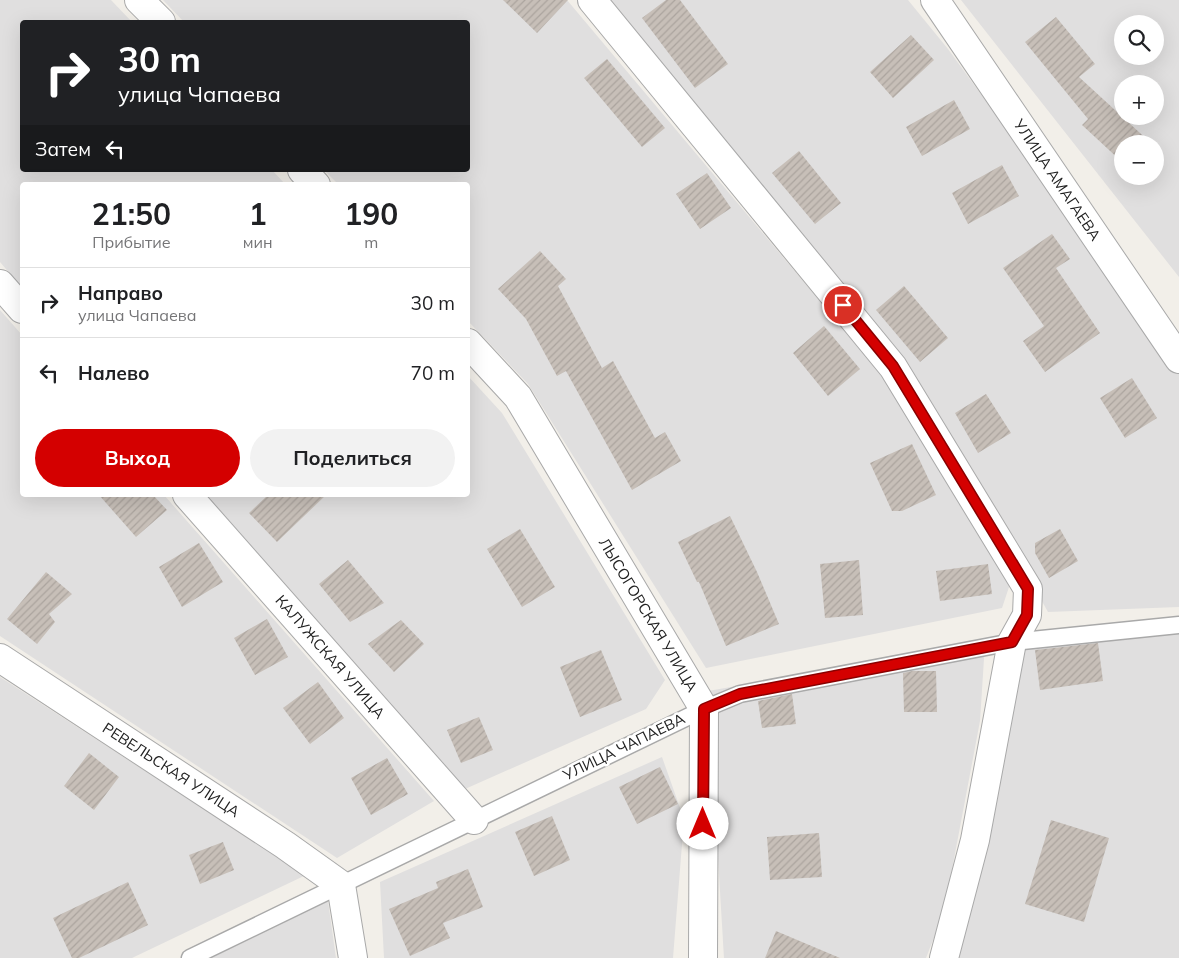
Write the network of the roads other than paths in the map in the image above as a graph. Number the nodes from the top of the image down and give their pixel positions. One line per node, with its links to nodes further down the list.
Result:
1 (139, 0): 4 (street)
2 (592, 0): 13 (street)
3 (935, 0): 10 (street, УЛИЦА АМАГАЕВА)
4 (159, 20)
5 (304, 172): 6 (street)
6 (313, 182)
7 (0, 284): 8 (street)
8 (20, 308)
9 (470, 345): 15 (street, ЛЫСОГОРСКАЯ УЛИЦА)
10 (1179, 359)
11 (188, 497): 16 (street, КАЛУЖСКАЯ УЛИЦА)
12 (1179, 625): 13 (lane, УЛИЦА ЧАПАЕВА)
13 (1012, 642): 15 (lane, УЛИЦА ЧАПАЕВА); 21 (street)
14 (0, 658): 17 (street, РЕВЕЛЬСКАЯ УЛИЦА)
15 (704, 709): 16 (lane, УЛИЦА ЧАПАЕВА); 20 (street, ЛЫСОГОРСКАЯ УЛИЦА)
16 (474, 820): 17 (lane, УЛИЦА ЧАПАЕВА)
17 (340, 885): 18 (lane, УЛИЦА ЧАПАЕВА); 19 (street)
18 (190, 958)
19 (353, 958)
20 (702, 958)
21 (944, 958)

